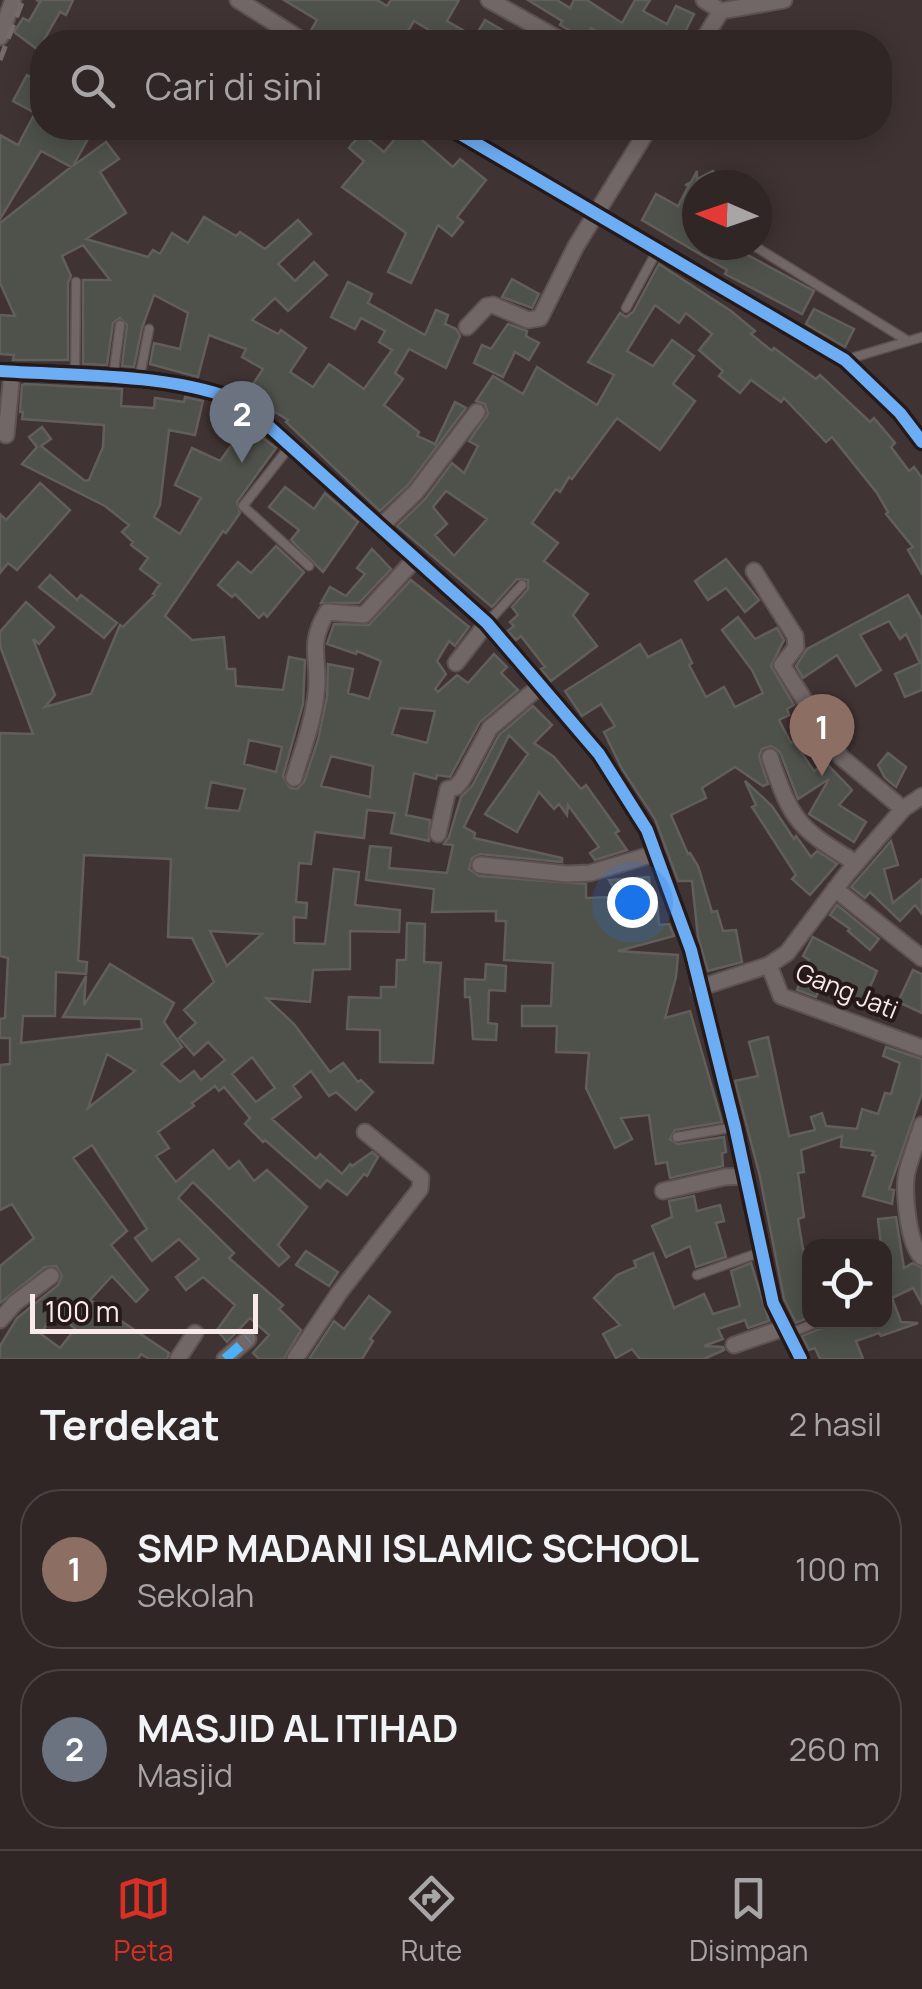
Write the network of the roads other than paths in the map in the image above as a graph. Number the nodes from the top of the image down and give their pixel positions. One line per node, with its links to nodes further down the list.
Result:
1 (13, 0): 10 (street)
2 (238, 0): 7 (street)
3 (489, 0): 8 (street)
4 (704, 0): 6 (street)
5 (784, 0): 6 (street)
6 (721, 11): 9 (street)
7 (281, 30)
8 (543, 30)
9 (709, 30)
10 (0, 37)
11 (471, 140): 13 (street)
12 (642, 140): 13 (street)
13 (596, 213): 14 (street); 19 (street)
14 (658, 249): 17 (lane); 23 (street)
15 (772, 257): 22 (lane)
16 (76, 282): 25 (lane)
17 (626, 308)
18 (120, 326): 26 (lane)
19 (468, 327)
20 (149, 329): 27 (lane)
21 (922, 337): 22 (lane)
22 (908, 342): 23 (lane)
23 (844, 360): 30 (street)
24 (6, 371): 25 (street); 29 (street)
25 (76, 376): 26 (street)
26 (113, 378): 27 (street)
27 (139, 380): 31 (street)
28 (478, 412): 32 (street)
29 (6, 434)
30 (922, 442)
31 (291, 445): 32 (street); 34 (lane)
32 (380, 527): 33 (street)
33 (414, 560): 37 (street); 41 (street)
34 (309, 566)
35 (754, 570): 43 (street)
36 (522, 586): 37 (lane)
37 (488, 623): 38 (street); 39 (street)
38 (456, 663)
39 (540, 686): 44 (street); 45 (street)
40 (770, 758): 46 (street)
41 (294, 778)
42 (922, 796): 43 (street)
43 (903, 809): 46 (street)
44 (438, 834)
45 (658, 854): 47 (street); 51 (street)
46 (856, 863): 48 (street)
47 (480, 865)
48 (835, 889): 49 (street); 50 (street)
49 (922, 958)
50 (769, 965): 51 (street); 52 (street, Gang Jati)
51 (699, 988): 54 (street)
52 (922, 1048)
53 (922, 1125): 60 (street)
54 (735, 1127): 56 (lane); 57 (street)
55 (365, 1132): 71 (street)
56 (677, 1137)
57 (745, 1176): 58 (street); 59 (street)
58 (663, 1192)
59 (762, 1252): 61 (lane); 65 (street)
60 (922, 1256)
61 (697, 1275)
62 (51, 1276): 63 (street)
63 (0, 1318)
64 (802, 1326): 65 (lane)
65 (786, 1331): 68 (street); 72 (street)
66 (195, 1334): 69 (street)
67 (248, 1339): 70 (street)
68 (734, 1345)
69 (178, 1359)
70 (225, 1359)
71 (295, 1359)
72 (801, 1359)

